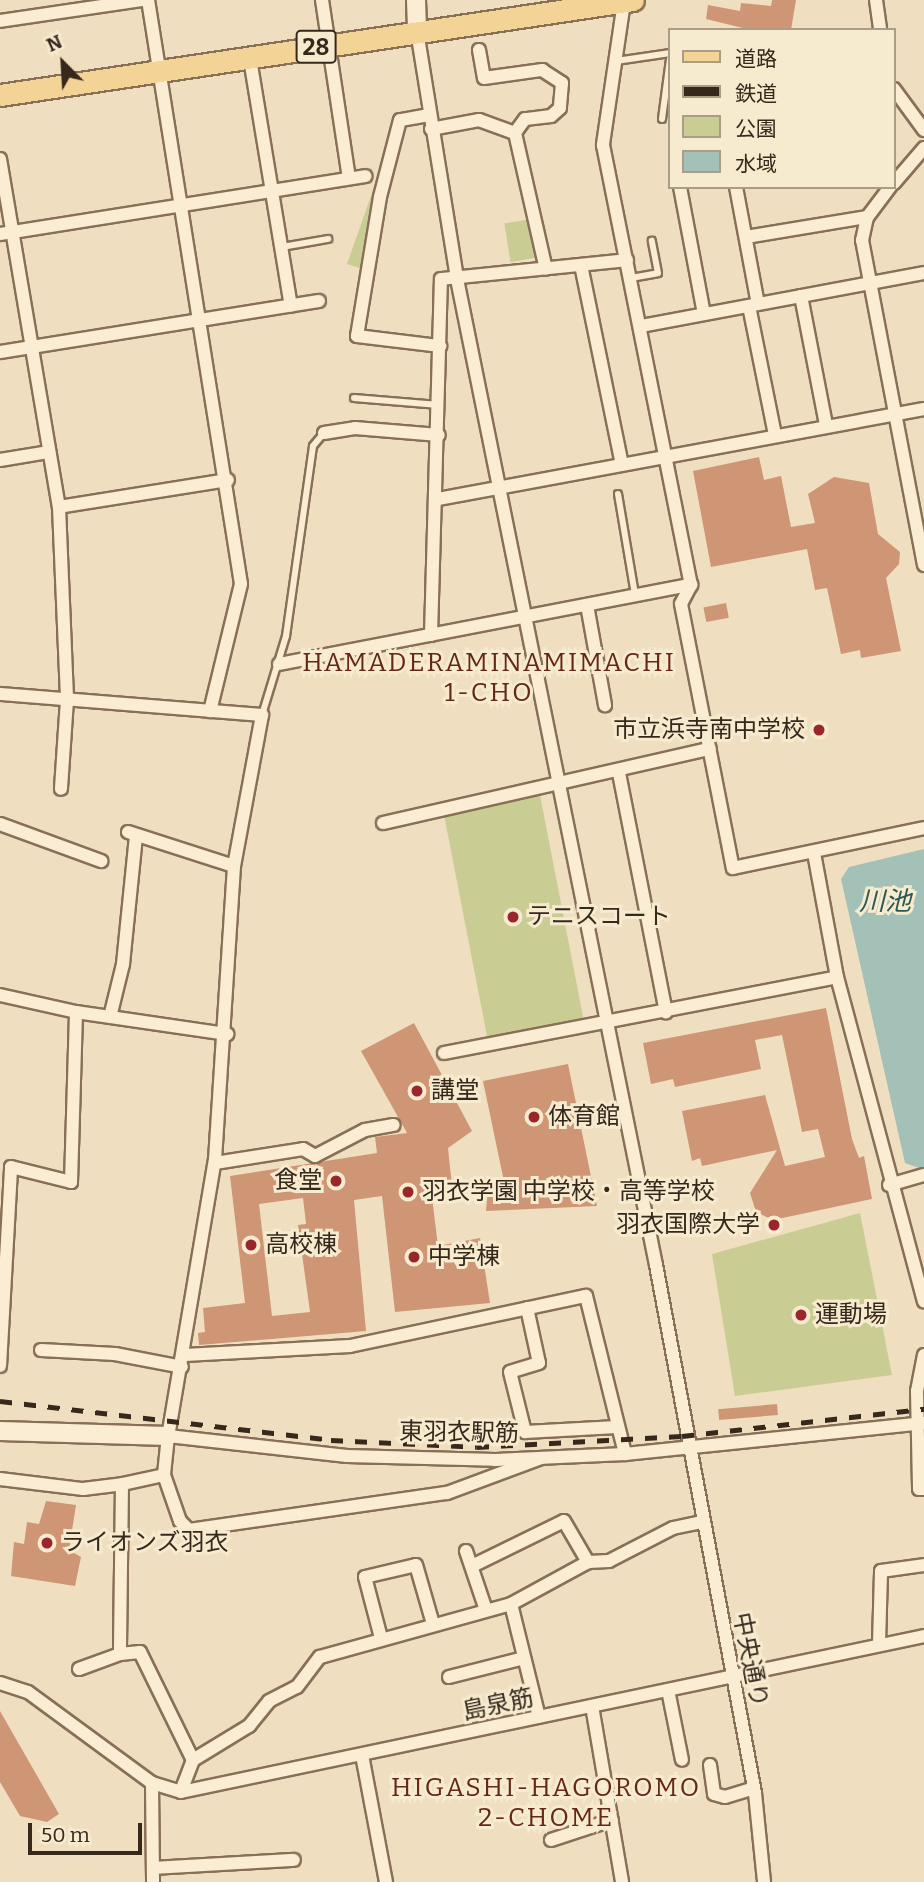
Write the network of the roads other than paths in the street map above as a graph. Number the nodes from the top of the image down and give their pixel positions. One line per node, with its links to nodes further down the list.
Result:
1 (142, 0): 7 (street)
2 (148, 0): 15 (street)
3 (322, 0): 10 (street)
4 (416, 0): 9 (street)
5 (876, 0): 8 (street)
6 (619, 2): 9 (main road, 28); 14 (street)
7 (0, 21)
8 (880, 28)
9 (417, 31): 10 (main road, 28); 20 (street, 中央通り)
10 (329, 45): 13 (main road, 28); 26 (street)
11 (479, 50): 22 (street)
12 (668, 53): 14 (lane)
13 (250, 59): 15 (main road, 28); 31 (street)
14 (616, 61): 39 (street)
15 (159, 72): 18 (main road, 28); 32 (street)
16 (668, 74): 19 (lane)
17 (896, 92): 21 (street)
18 (0, 95)
19 (662, 119)
20 (430, 122): 22 (street); 44 (street, 中央通り); 53 (street)
21 (924, 130)
22 (516, 133): 41 (street)
23 (924, 148): 27 (street)
24 (0, 159): 34 (street)
25 (365, 176): 26 (street)
26 (349, 178): 31 (street)
27 (896, 181)
28 (680, 189): 50 (street)
29 (736, 189): 35 (street)
30 (888, 189): 33 (street)
31 (273, 191): 32 (street); 38 (street)
32 (180, 206): 34 (street); 51 (street)
33 (867, 217): 35 (street); 45 (street)
34 (6, 233): 54 (street)
35 (746, 237): 48 (street)
36 (328, 239): 38 (lane)
37 (652, 241): 43 (lane)
38 (282, 247): 49 (street)
39 (627, 260): 40 (street); 43 (street)
40 (581, 265): 41 (street); 67 (street)
41 (546, 269): 44 (street)
42 (924, 273): 45 (street)
43 (631, 278): 52 (street)
44 (457, 279): 53 (street); 69 (street, 中央通り)
45 (871, 283): 46 (street); 59 (street)
46 (801, 296): 48 (street); 60 (street)
47 (319, 301): 49 (street)
48 (753, 305): 50 (street); 63 (street)
49 (291, 306): 51 (street)
50 (704, 314): 52 (street)
51 (201, 320): 54 (street); 68 (street)
52 (641, 326): 65 (street)
53 (440, 346): 57 (street)
54 (31, 347): 55 (street); 64 (street)
55 (0, 352)
56 (354, 398): 57 (lane)
57 (439, 405): 62 (street)
58 (924, 409): 59 (street)
59 (896, 413): 60 (street); 73 (street)
60 (826, 425): 63 (street)
61 (324, 433): 62 (street); 80 (lane)
62 (439, 435): 71 (street)
63 (775, 435): 65 (street)
64 (49, 452): 66 (street); 72 (street)
65 (666, 456): 67 (street); 75 (street)
66 (0, 460)
67 (622, 464): 69 (street)
68 (228, 480): 72 (street); 84 (street)
69 (501, 487): 71 (street); 78 (street, 中央通り)
70 (618, 494): 76 (lane)
71 (438, 499): 79 (street)
72 (59, 507): 82 (street)
73 (920, 525): 74 (street)
74 (924, 565)
75 (691, 585): 76 (street); 86 (street)
76 (635, 595): 77 (street)
77 (587, 605): 78 (street); 83 (street)
78 (526, 615): 79 (street); 88 (street, 中央通り)
79 (431, 635): 80 (street)
80 (279, 664): 85 (lane)
81 (0, 695): 82 (street)
82 (67, 700): 84 (street); 89 (street)
83 (605, 705)
84 (209, 711): 85 (street)
85 (262, 715): 95 (street)
86 (710, 750): 87 (street); 93 (street)
87 (619, 773): 88 (street); 99 (street)
88 (559, 786): 90 (street); 101 (street, 中央通り)
89 (61, 789)
90 (383, 823)
91 (0, 824): 94 (street)
92 (924, 828): 93 (street)
93 (814, 853): 96 (street)
94 (101, 861)
95 (234, 866): 100 (street); 102 (street)
96 (837, 977): 99 (street); 107 (street)
97 (0, 995): 98 (street)
98 (76, 1012): 100 (street); 108 (street)
99 (666, 1012): 101 (street)
100 (110, 1017): 102 (street)
101 (606, 1023): 103 (street); 120 (street, 中央通り)
102 (227, 1034): 105 (street)
103 (444, 1053)
104 (394, 1125): 105 (street)
105 (215, 1163): 113 (street)
106 (924, 1175): 107 (street)
107 (889, 1185): 109 (street)
108 (2, 1263): 114 (street)
109 (924, 1302)
110 (527, 1308): 113 (street); 117 (street); 117 (street)
111 (41, 1350): 113 (street)
112 (924, 1355): 115 (street)
113 (184, 1361): 119 (street)
114 (0, 1366)
115 (920, 1391): 116 (street)
116 (921, 1424): 120 (street, 東羽衣駅筋); 126 (street)
117 (617, 1427): 121 (street)
118 (0, 1431): 119 (street, 東羽衣駅筋)
119 (168, 1436): 122 (street, 東羽衣駅筋); 123 (street)
120 (688, 1448): 121 (street, 東羽衣駅筋); 127 (street, 中央通り)
121 (625, 1454): 122 (street, 東羽衣駅筋)
122 (541, 1458): 123 (street)
123 (164, 1475): 125 (street)
124 (0, 1479): 125 (street)
125 (122, 1485): 138 (street)
126 (924, 1489)
127 (702, 1522): 129 (street); 141 (street, 中央通り)
128 (466, 1551): 131 (street)
129 (588, 1562): 131 (street); 132 (street)
130 (924, 1565): 137 (street)
131 (472, 1566): 133 (street)
132 (511, 1604): 133 (street); 139 (street)
133 (486, 1610): 134 (street)
134 (433, 1625): 136 (street); 136 (street)
135 (924, 1636): 137 (street, 島泉筋)
136 (381, 1639): 148 (street)
137 (878, 1644): 141 (street, 島泉筋)
138 (120, 1654): 140 (street); 148 (street)
139 (524, 1658): 142 (street); 146 (street)
140 (79, 1669)
141 (731, 1677): 144 (street, 島泉筋); 152 (street, 中央通り)
142 (449, 1678)
143 (0, 1683): 151 (street, 島泉筋)
144 (668, 1690): 145 (street, 島泉筋); 149 (street)
145 (592, 1706): 146 (street, 島泉筋); 154 (street)
146 (539, 1717): 147 (street, 島泉筋)
147 (362, 1755): 153 (street, 島泉筋); 159 (street)
148 (194, 1760): 153 (street)
149 (682, 1760)
150 (710, 1765): 152 (street)
151 (152, 1783): 153 (street, 島泉筋); 157 (street)
152 (754, 1788): 161 (street, 中央通り)
153 (181, 1792)
154 (612, 1820): 155 (street); 160 (street)
155 (551, 1840)
156 (294, 1860): 157 (street)
157 (154, 1868): 158 (street)
158 (153, 1882)
159 (386, 1882)
160 (622, 1882)
161 (764, 1882)

